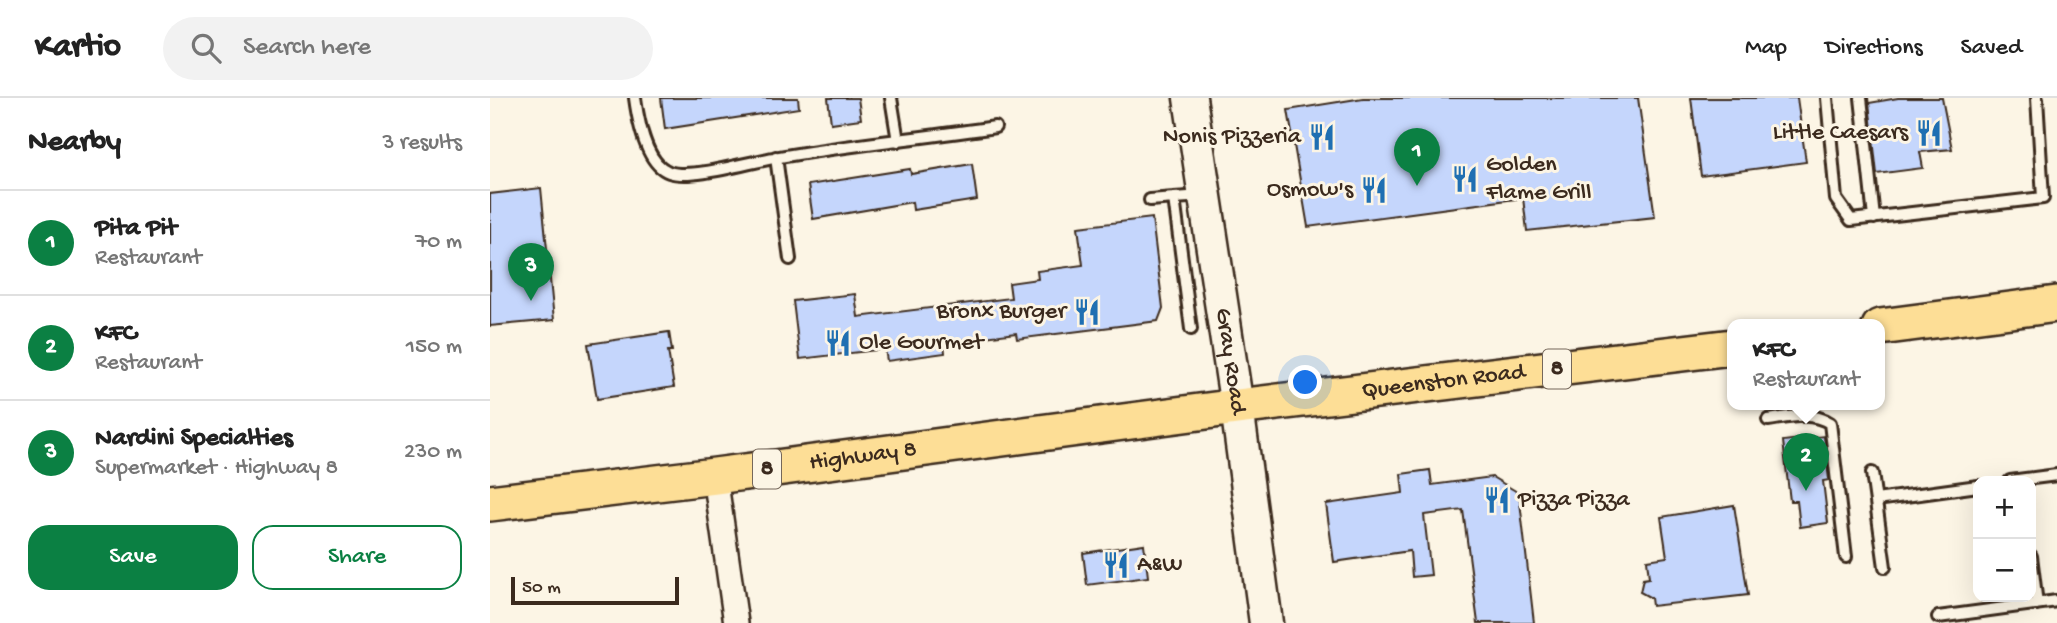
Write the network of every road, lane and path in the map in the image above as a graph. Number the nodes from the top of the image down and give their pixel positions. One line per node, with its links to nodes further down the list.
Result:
1 (635, 98): 9 (lane)
2 (891, 98): 8 (lane)
3 (1190, 98): 10 (main road, Gray Road)
4 (1827, 98): 13 (lane)
5 (1861, 98): 13 (lane)
6 (2036, 98): 13 (lane)
7 (995, 127): 8 (lane)
8 (898, 141): 9 (lane)
9 (775, 157): 14 (lane)
10 (1205, 196): 11 (lane); 19 (main road, Gray Road)
11 (1174, 198): 12 (lane); 17 (lane)
12 (1150, 200)
13 (1874, 218)
14 (790, 259)
15 (2057, 304): 16 (main road)
16 (1885, 326)
17 (1191, 328)
18 (1727, 347): 19 (main road, Queenston Road / 8)
19 (1237, 407): 23 (main road, Highway 8 / 8); 35 (main road, Gray Road)
20 (1768, 420): 28 (lane)
21 (1872, 473): 26 (lane)
22 (2057, 475): 24 (lane)
23 (715, 477): 27 (main road, Highway 8 / 8); 34 (street)
24 (2036, 478)
25 (1973, 487): 26 (lane)
26 (1875, 500): 29 (lane)
27 (490, 503)
28 (1846, 557)
29 (1885, 567)
30 (2036, 596): 32 (lane)
31 (2057, 601): 32 (lane)
32 (2037, 604): 33 (lane)
33 (1938, 617)
34 (736, 623)
35 (1266, 623)

